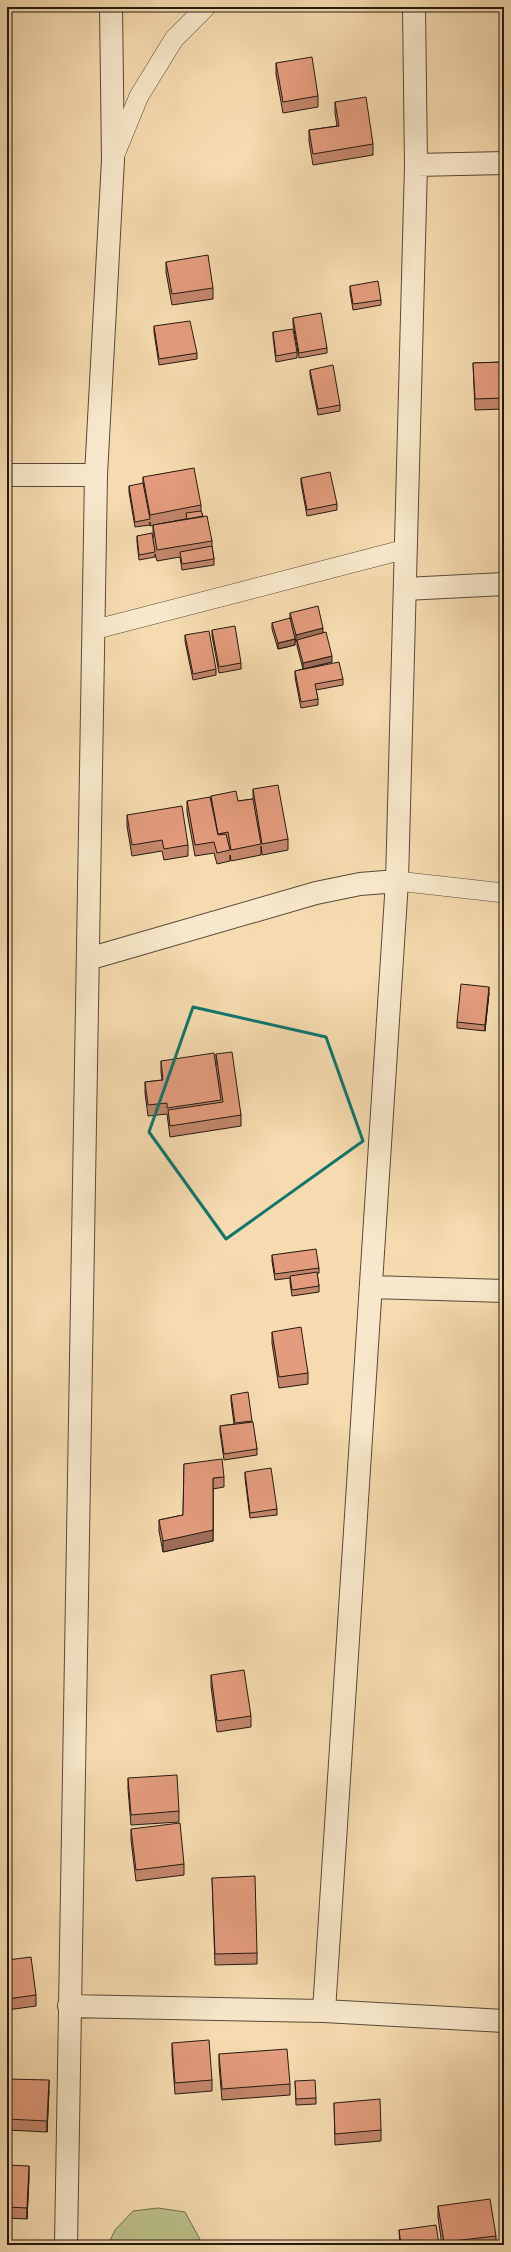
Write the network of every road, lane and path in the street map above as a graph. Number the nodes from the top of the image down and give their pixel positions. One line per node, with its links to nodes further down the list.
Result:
1 (111, 7): 4 (street)
2 (206, 7): 4 (lane)
3 (414, 7): 6 (street)
4 (113, 160): 8 (street)
5 (504, 163): 6 (street)
6 (416, 165): 9 (street)
7 (7, 475): 8 (street)
8 (96, 475): 12 (street)
9 (406, 549): 11 (street); 12 (lane)
10 (504, 584): 11 (street)
11 (405, 589): 13 (street)
12 (93, 630): 15 (street)
13 (397, 882): 14 (lane); 15 (street); 16 (street)
14 (504, 893)
15 (88, 959): 18 (street)
16 (371, 1287): 17 (street); 19 (street)
17 (504, 1291)
18 (70, 2006): 19 (street); 21 (street)
19 (324, 2011): 20 (street)
20 (504, 2021)
21 (66, 2245)

